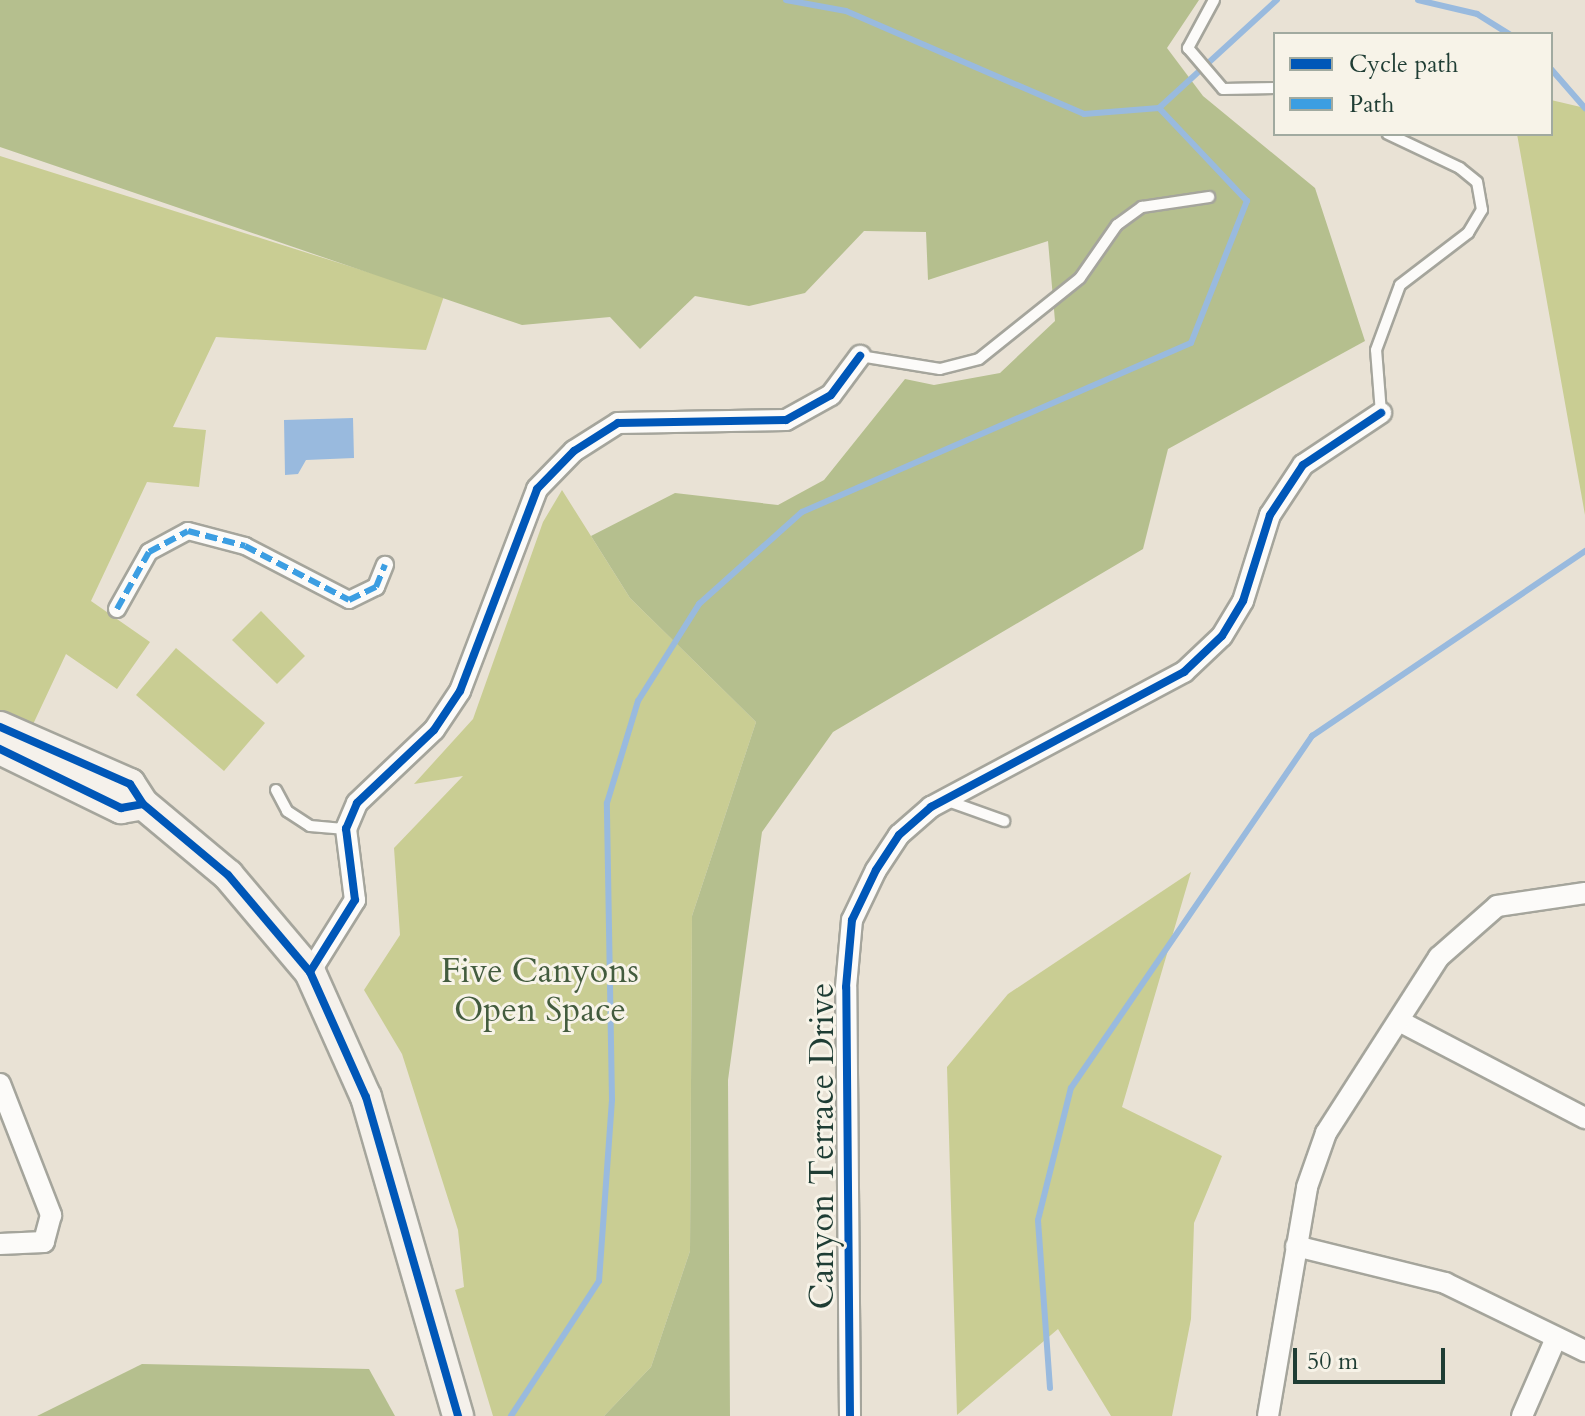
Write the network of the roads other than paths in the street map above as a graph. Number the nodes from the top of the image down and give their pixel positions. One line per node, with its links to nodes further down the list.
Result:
1 (1214, 0): 2 (lane)
2 (1273, 88)
3 (1392, 136): 6 (lane)
4 (1209, 197): 5 (lane)
5 (860, 356): 15 (street)
6 (1381, 413): 12 (street, Canyon Terrace Drive)
7 (385, 565): 8 (street)
8 (117, 609)
9 (0, 727): 13 (main road)
10 (0, 749): 13 (main road)
11 (276, 790): 15 (lane)
12 (945, 800): 14 (lane); 26 (street, Canyon Terrace Drive)
13 (143, 804): 17 (main road)
14 (1004, 821)
15 (346, 829): 17 (street)
16 (1585, 893): 18 (street)
17 (310, 972): 25 (main road)
18 (1401, 1022): 20 (street); 22 (street)
19 (0, 1084): 21 (street)
20 (1585, 1118)
21 (0, 1244)
22 (1296, 1246): 23 (street); 27 (street)
23 (1556, 1338): 24 (street); 28 (street)
24 (1585, 1351)
25 (458, 1416)
26 (850, 1416)
27 (1268, 1416)
28 (1522, 1416)

